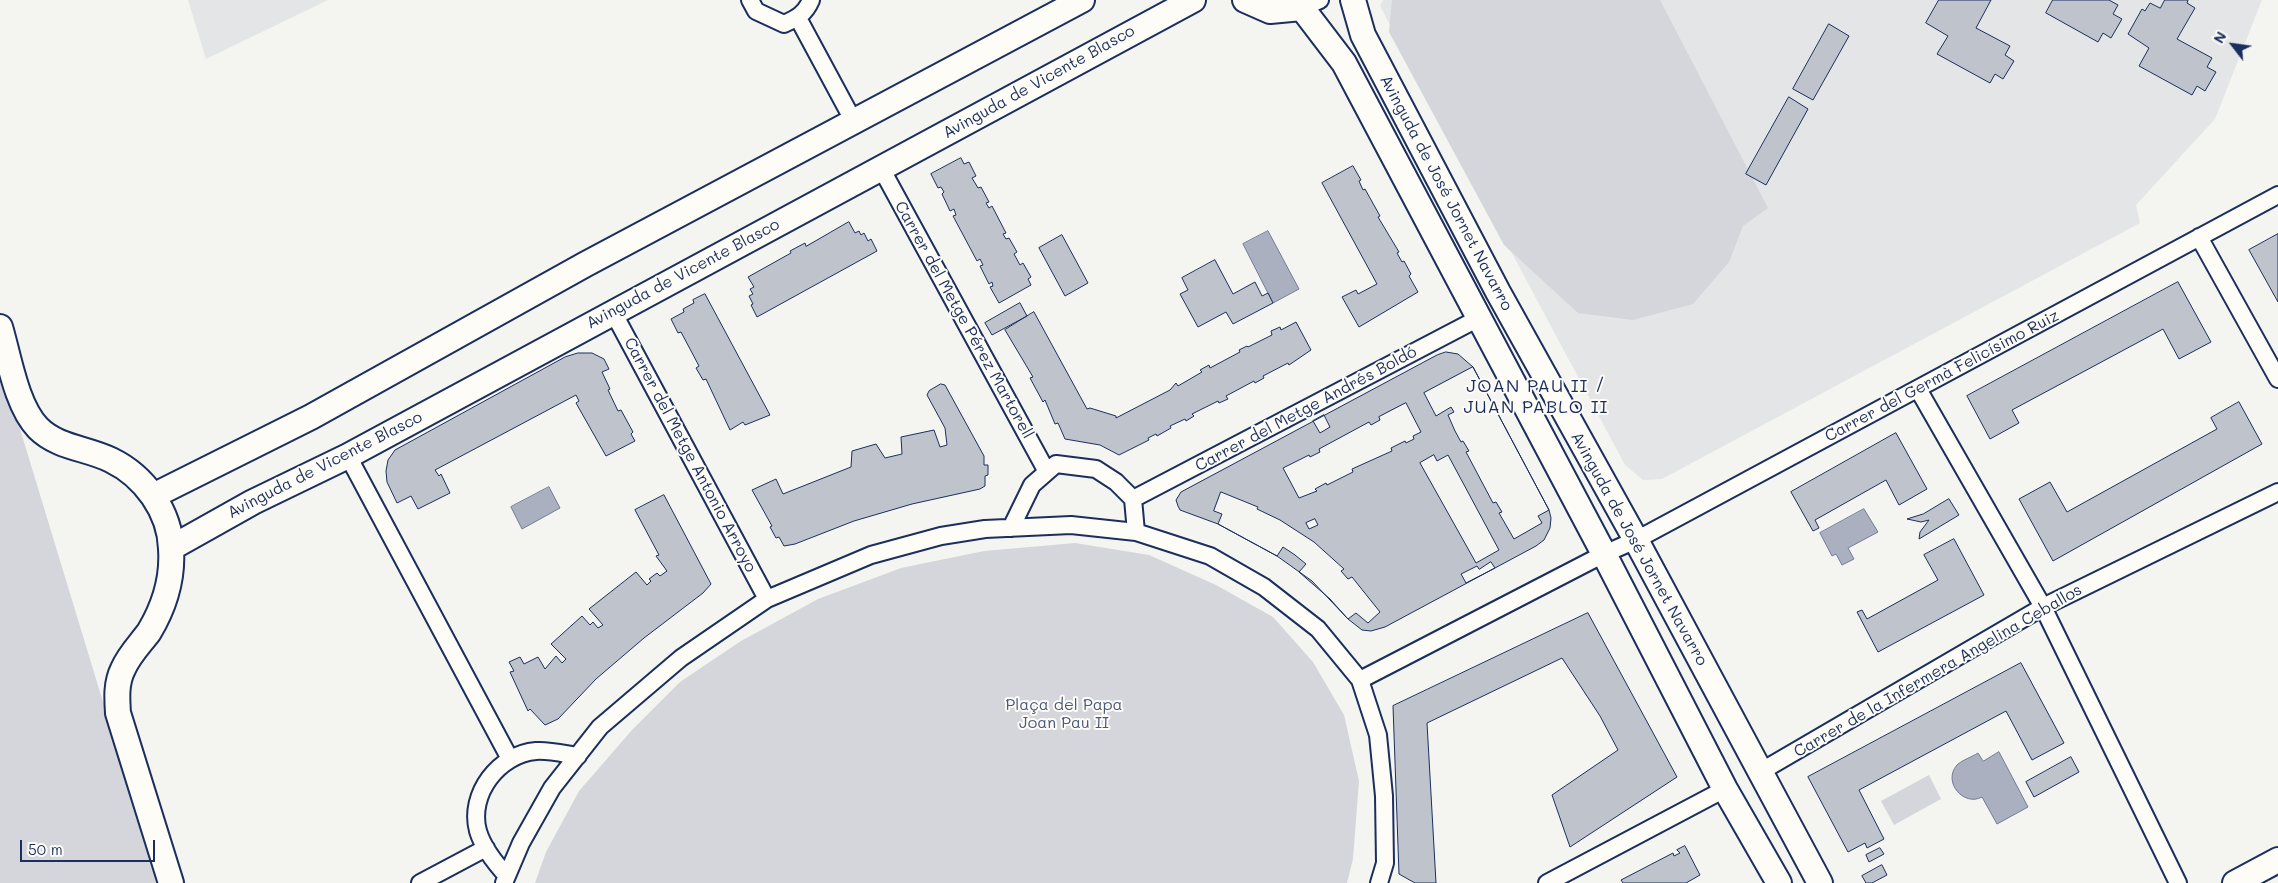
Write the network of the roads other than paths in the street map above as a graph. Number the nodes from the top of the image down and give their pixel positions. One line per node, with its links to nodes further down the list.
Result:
1 (750, 0): 8 (street)
2 (810, 0): 8 (street)
3 (1082, 0): 9 (street)
4 (1193, 0): 10 (street, Avinguda de Vicente Blasco)
5 (1244, 0): 7 (street)
6 (1353, 0): 25 (street, Avinguda de José Jornet Navarro)
7 (1311, 4): 14 (street, Avinguda de José Jornet Navarro)
8 (798, 18): 9 (street)
9 (854, 122): 21 (street)
10 (882, 168): 13 (street, Avinguda de Vicente Blasco); 19 (street, Carrer del Metge Pérez Martorell)
11 (2278, 195): 12 (street, Carrer del Germà Felicísimo Ruiz)
12 (2199, 237): 16 (street); 17 (street, Carrer del Germà Felicísimo Ruiz)
13 (612, 312): 18 (street, Avinguda de Vicente Blasco); 28 (street, Carrer del Metge Antonio Arroyo)
14 (1478, 318): 22 (street, Carrer del Metge Andrés Boldó); 27 (street, Avinguda de José Jornet Navarro)
15 (0, 327): 21 (street)
16 (2278, 379)
17 (1918, 389): 25 (street, Carrer del Germà Felicísimo Ruiz); 29 (street)
18 (348, 456): 26 (street, Avinguda de Vicente Blasco); 32 (street)
19 (1048, 472): 22 (street); 23 (street)
20 (2278, 492): 29 (street, Carrer de la Infermera Angelina Ceballos)
21 (153, 496): 26 (street)
22 (1133, 499): 24 (street)
23 (1011, 528): 24 (street); 28 (street)
24 (1136, 532): 30 (street)
25 (1636, 540): 27 (street, Carrer del Germà Felicísimo Ruiz); 33 (street, Avinguda de José Jornet Navarro)
26 (171, 548): 38 (street)
27 (1604, 554): 30 (street, Carrer del Germà Felicísimo Ruiz); 34 (street, Avinguda de José Jornet Navarro)
28 (767, 599): 31 (street)
29 (2044, 608): 33 (street, Carrer de la Infermera Angelina Ceballos); 44 (street)
30 (1360, 680): 40 (street)
31 (578, 756): 32 (street); 37 (street)
32 (510, 758): 35 (street)
33 (1760, 772): 43 (street, Avinguda de José Jornet Navarro)
34 (1725, 789): 41 (street); 42 (street, Avinguda de José Jornet Navarro)
35 (486, 848): 37 (street); 39 (street)
36 (2278, 860): 45 (street)
37 (505, 879)
38 (171, 883)
39 (420, 883)
40 (1379, 883)
41 (1547, 883)
42 (1779, 883)
43 (1820, 883)
44 (2178, 883)
45 (2235, 883)

